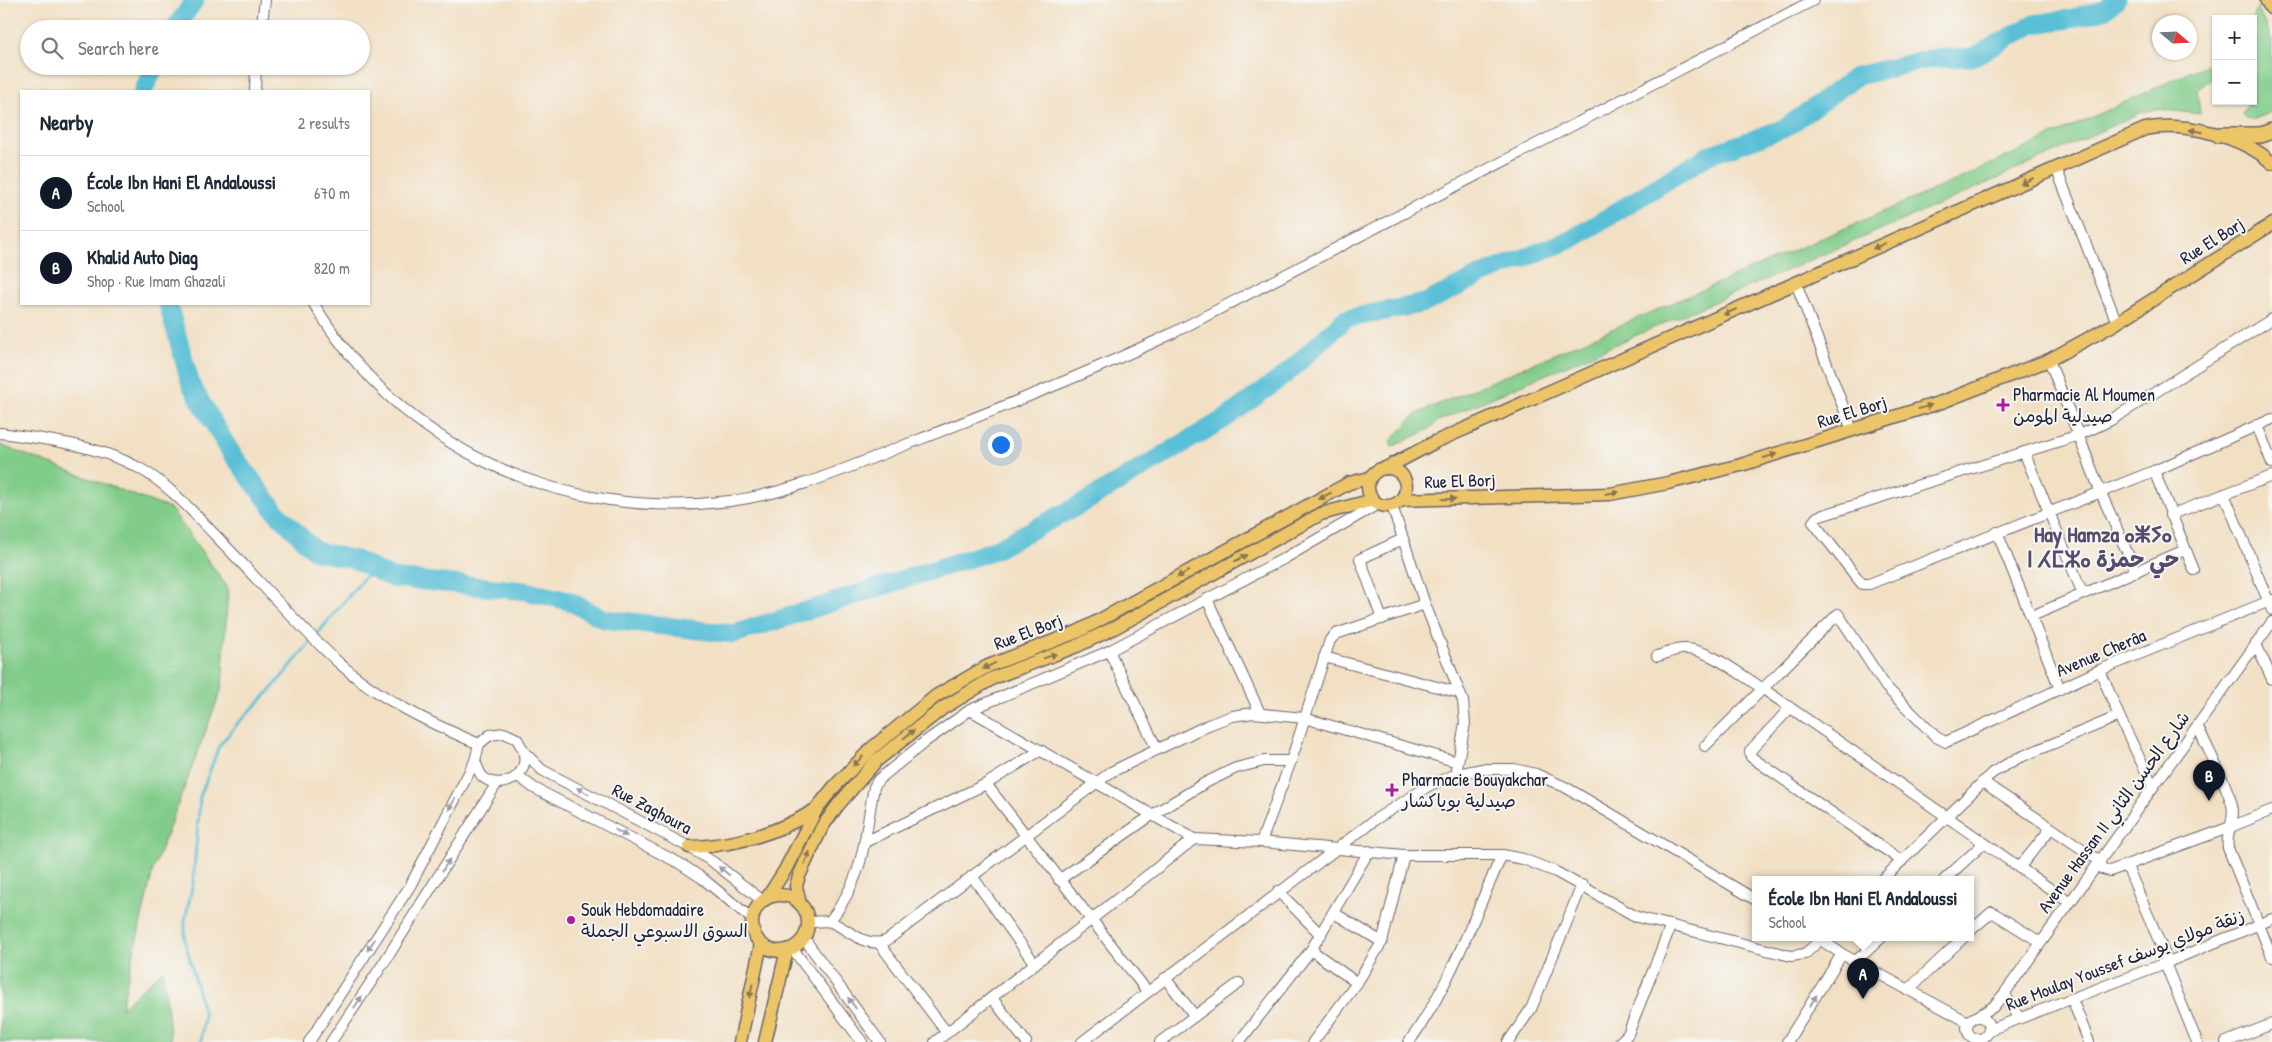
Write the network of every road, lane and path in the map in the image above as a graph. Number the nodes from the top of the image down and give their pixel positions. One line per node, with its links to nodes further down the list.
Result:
1 (265, 0): 5 (street)
2 (1814, 0): 14 (street)
3 (2268, 0): 4 (highway)
4 (2272, 7)
5 (262, 20)
6 (256, 75): 7 (street)
7 (256, 90)
8 (2272, 131): 9 (highway)
9 (2219, 135): 10 (main road); 11 (main road, one-way to 11)
10 (2272, 163)
11 (2056, 168): 13 (main road, one-way to 13); 16 (street)
12 (2272, 224): 16 (main road, Rue El Borj)
13 (1796, 283): 20 (street); 25 (main road, one-way to 25)
14 (315, 305)
15 (2272, 319): 22 (street)
16 (2117, 323): 17 (main road, Rue El Borj)
17 (2049, 360): 20 (main road, Rue El Borj, one-way to 17); 22 (street)
18 (2272, 419): 19 (street)
19 (2257, 425): 24 (street); 26 (street)
20 (1852, 430): 32 (main road, Rue El Borj, one-way to 20)
21 (0, 433): 62 (street)
22 (2079, 435): 23 (street); 29 (street)
23 (2024, 452): 33 (street); 35 (street)
24 (2272, 464)
25 (1386, 468): 28 (main road); 32 (main road)
26 (2154, 471): 29 (street); 34 (street)
27 (2272, 476): 30 (street)
28 (1370, 478): 31 (main road); 77 (main road, Rue El Borj, one-way to 77)
29 (2101, 493): 33 (street); 39 (street)
30 (2224, 494): 34 (street); 43 (street)
31 (1375, 502): 32 (main road); 41 (street); 106 (main road, Rue El Borj, one-way to 31)
32 (1396, 503): 36 (street)
33 (2051, 512): 35 (street); 40 (street)
34 (2170, 515): 37 (street)
35 (1997, 532): 44 (street)
36 (1403, 539): 42 (street); 45 (street)
37 (2185, 550): 38 (street); 39 (street)
38 (2194, 570)
39 (2136, 572): 40 (street)
40 (2083, 594): 44 (street)
41 (1207, 599): 48 (street); 58 (street)
42 (1425, 604): 45 (street); 55 (street)
43 (2271, 604): 51 (street, Avenue Cherâa)
44 (2032, 616): 54 (street)
45 (1382, 618): 50 (street)
46 (2272, 622): 47 (street, Avenue Hassan II شارع الحسن الثاني)
47 (2256, 644): 52 (street); 61 (street, Avenue Hassan II شارع الحسن الثاني)
48 (1109, 651): 57 (street); 64 (street)
49 (1658, 656): 53 (street)
50 (1324, 657): 55 (street); 60 (street)
51 (2100, 670): 54 (street, Avenue Cherâa); 59 (street)
52 (2272, 679)
53 (1762, 688): 54 (street, Avenue Cherâa); 56 (street); 63 (street)
54 (2060, 689)
55 (1460, 693): 69 (street)
56 (1790, 708): 80 (street); 94 (street)
57 (970, 710): 65 (street); 85 (street)
58 (1260, 713): 60 (street); 64 (street)
59 (2118, 716): 73 (street); 76 (street)
60 (1304, 718): 68 (street); 69 (street)
61 (2197, 725): 76 (street, Avenue Hassan II شارع الحسن الثاني); 82 (street)
62 (479, 744): 66 (street, Rue Zaghoura); 67 (street)
63 (1705, 746)
64 (1157, 748): 72 (street)
65 (1041, 750): 72 (street); 75 (street)
66 (524, 752): 71 (street); 88 (street, Rue Zaghoura, one-way to 66)
67 (475, 761): 74 (street); 150 (street, one-way to 150)
68 (1291, 761): 79 (street); 86 (street)
69 (1458, 762): 70 (street)
70 (1456, 774): 89 (street); 103 (street)
71 (518, 776): 74 (street); 108 (street, Rue Zaghoura, one-way to 108)
72 (1097, 782): 79 (street); 83 (street)
73 (1982, 782): 80 (street); 81 (street)
74 (496, 783): 151 (street, one-way to 74)
75 (986, 784): 83 (street); 85 (street)
76 (2153, 786): 93 (street, Avenue Hassan II شارع الحسن الثاني)
77 (817, 808): 88 (main road); 104 (main road, Rue El Borj)
78 (2272, 810): 82 (street)
79 (1152, 815): 84 (street); 100 (street)
80 (1946, 818): 87 (street); 94 (street)
81 (2051, 828): 93 (street); 96 (street)
82 (2228, 828): 95 (street); 113 (street)
83 (1026, 834): 97 (street); 100 (street)
84 (1194, 839): 86 (street); 111 (street)
85 (865, 842): 110 (street)
86 (1261, 842): 89 (street)
87 (1984, 844): 96 (street); 99 (street)
88 (689, 847): 104 (street, Rue Zaghoura, one-way to 88)
89 (1334, 849): 90 (street); 102 (street)
90 (1369, 851): 91 (street); 107 (street)
91 (1404, 855): 92 (street); 122 (street)
92 (1502, 855): 101 (street); 162 (street)
93 (2099, 860): 95 (street); 105 (street, Avenue Hassan II شارع الحسن الثاني)
94 (1902, 861): 98 (street)
95 (2127, 866): 131 (street)
96 (2019, 868): 105 (street)
97 (972, 876): 124 (street); 132 (street)
98 (1886, 876)
99 (1948, 876)
100 (1059, 880): 111 (street)
101 (1582, 885): 114 (street); 163 (street)
102 (1278, 891): 116 (street); 133 (street)
103 (1752, 898)
104 (765, 900): 106 (main road); 108 (main road)
105 (2069, 902): 123 (street, Avenue Hassan II شارع الحسن الثاني)
106 (800, 904): 112 (main road)
107 (1334, 913): 116 (street); 122 (street)
108 (752, 919): 125 (main road)
109 (2272, 919): 113 (street, Rue Moulay Youssef زنقة مولاي يوسف)
110 (830, 921): 112 (street); 124 (street)
111 (1091, 921): 132 (street); 137 (street)
112 (807, 922): 117 (main road)
113 (2259, 924): 129 (street); 131 (street, Rue Moulay Youssef زنقة مولاي يوسف)
114 (1671, 925): 118 (street); 148 (street)
115 (1974, 928): 123 (street)
116 (1321, 935): 127 (street)
117 (803, 937): 126 (main road); 155 (street, one-way to 117)
118 (1817, 941)
119 (1824, 941): 128 (street)
120 (1878, 941): 130 (street)
121 (1961, 941): 136 (street)
122 (1382, 942): 135 (street)
123 (2040, 942): 138 (street, Avenue Hassan II شارع الحسن الثاني)
124 (879, 943): 146 (street)
125 (761, 944): 126 (main road); 152 (main road, one-way to 152)
126 (790, 949): 153 (main road); 154 (street)
127 (1311, 950): 135 (street); 160 (street)
128 (1842, 954): 130 (street); 165 (street, one-way to 128)
129 (2272, 956)
130 (1856, 961): 136 (street)
131 (2167, 962): 140 (street, Rue Moulay Youssef زنقة مولاي يوسف); 167 (street)
132 (1035, 964): 139 (street)
133 (1165, 978): 137 (street); 141 (street)
134 (1239, 982): 141 (street)
135 (1357, 983): 161 (street)
136 (1908, 990): 144 (street)
137 (1147, 992): 158 (street)
138 (2005, 993): 142 (street, Avenue Hassan II شارع الحسن الثاني); 143 (street); 147 (street)
139 (992, 998): 146 (street); 157 (street)
140 (2072, 999): 143 (street, Rue Moulay Youssef زنقة مولاي يوسف); 166 (street)
141 (1195, 1016): 159 (street)
142 (1978, 1016): 144 (street); 147 (street)
143 (2020, 1018): 147 (street, Rue Moulay Youssef زنقة مولاي يوسف)
144 (1968, 1022): 149 (street)
145 (2272, 1024): 168 (street)
146 (947, 1033): 156 (street)
147 (1988, 1033): 149 (street)
148 (1628, 1038): 164 (street)
149 (1969, 1039)
150 (309, 1042)
151 (331, 1042)
152 (740, 1042)
153 (765, 1042)
154 (862, 1042)
155 (880, 1042)
156 (935, 1042)
157 (1026, 1042)
158 (1082, 1042)
159 (1160, 1042)
160 (1239, 1042)
161 (1313, 1042)
162 (1409, 1042)
163 (1508, 1042)
164 (1620, 1042)
165 (1787, 1042)
166 (2089, 1042)
167 (2197, 1042)
168 (2226, 1042)

